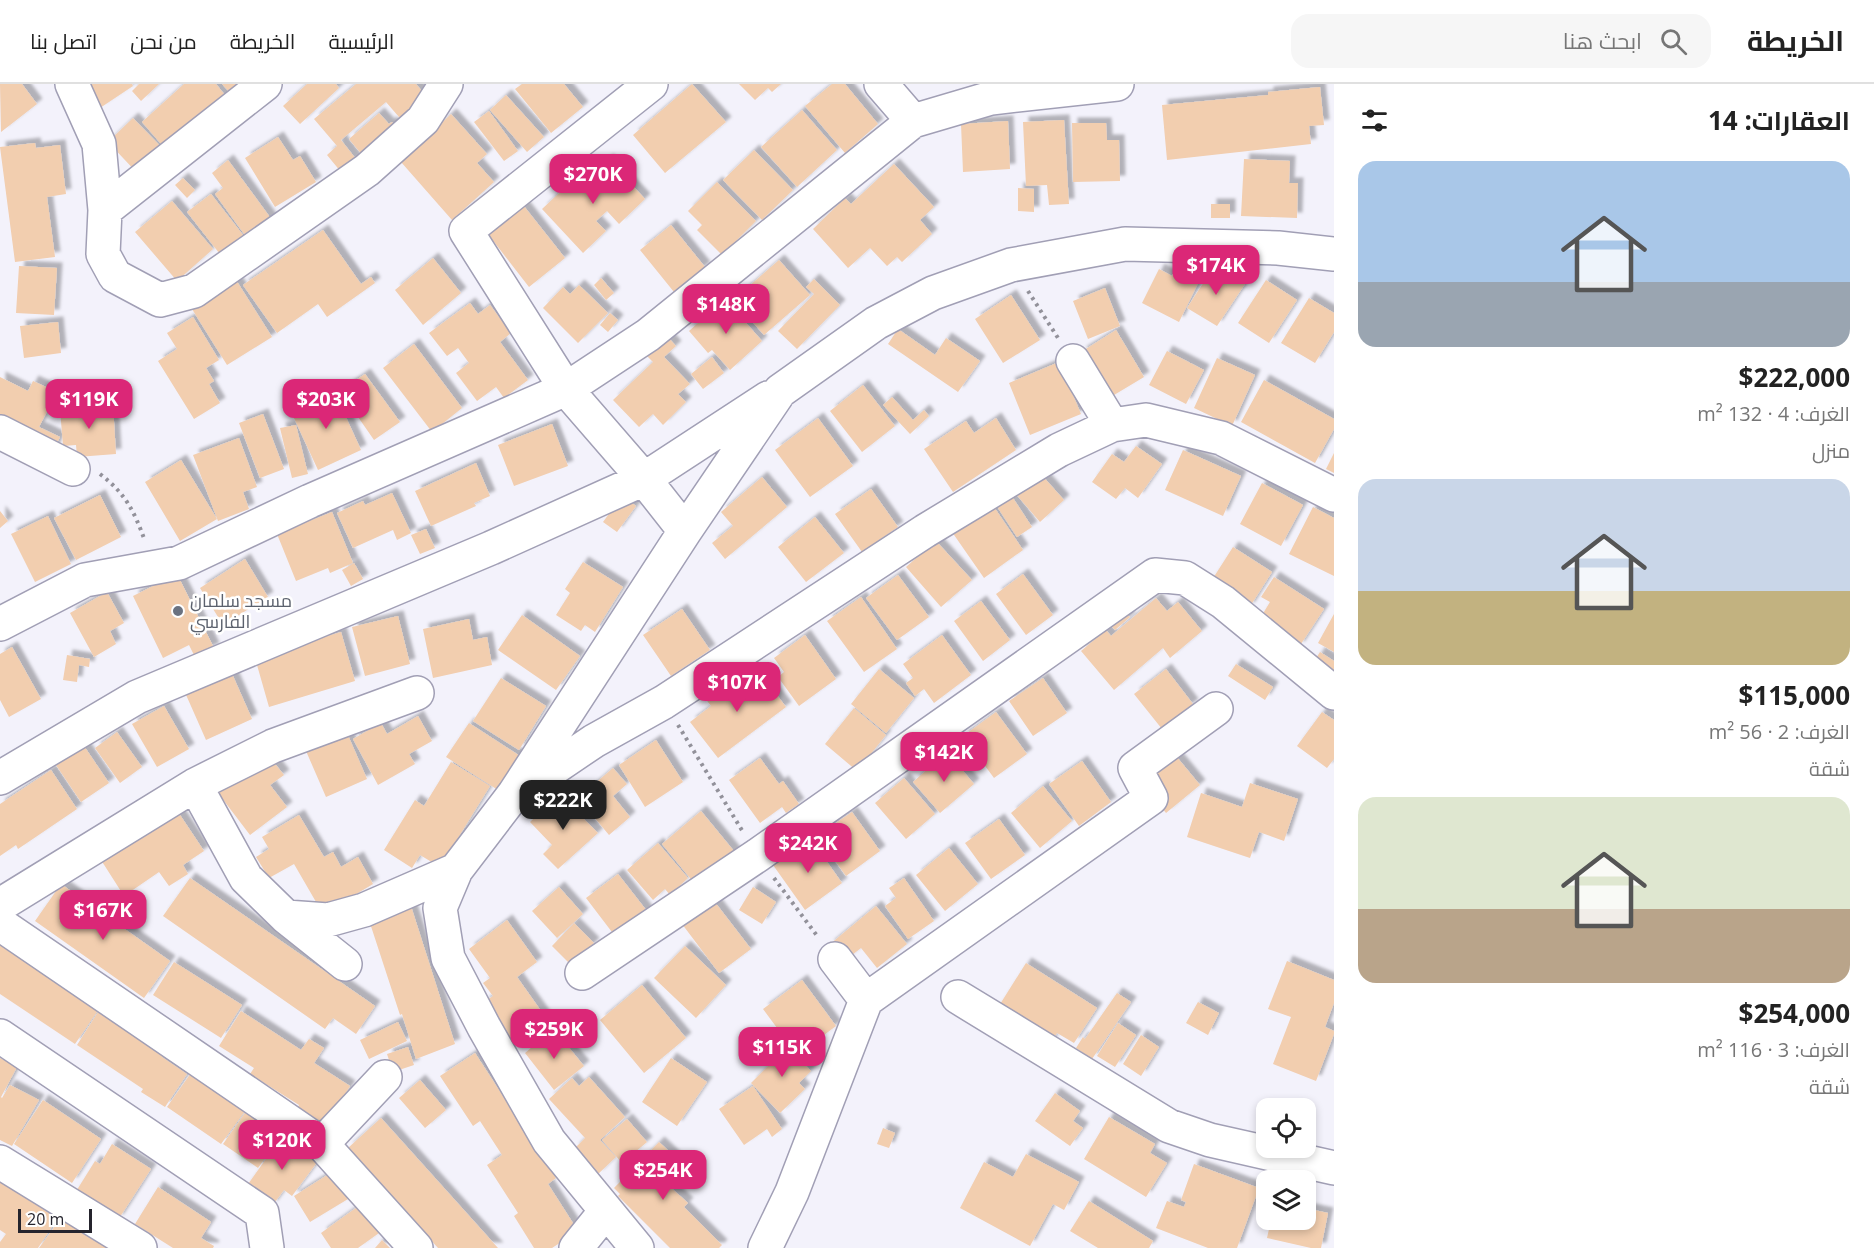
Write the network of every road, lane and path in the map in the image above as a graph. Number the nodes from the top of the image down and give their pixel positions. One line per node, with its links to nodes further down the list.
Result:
1 (72, 84): 9 (street)
2 (265, 84): 9 (street)
3 (446, 84): 9 (street)
4 (651, 84): 13 (street)
5 (881, 84): 8 (street)
6 (1117, 84): 7 (street)
7 (992, 91): 8 (street)
8 (913, 121): 13 (street)
9 (105, 210)
10 (1334, 251): 11 (street)
11 (1011, 265): 12 (path); 14 (street)
12 (1073, 361): 15 (street)
13 (566, 389): 18 (street); 21 (street)
14 (780, 391): 18 (street); 20 (street)
15 (1112, 424): 19 (street); 28 (street)
16 (0, 432): 17 (street)
17 (73, 469): 21 (path)
18 (644, 479): 20 (street); 26 (street)
19 (1334, 495)
20 (685, 531): 28 (street)
21 (154, 567): 22 (street)
22 (0, 624)
23 (417, 693): 27 (street)
24 (1334, 693): 35 (street)
25 (1216, 709): 37 (street)
26 (0, 778)
27 (195, 785): 30 (street); 31 (street)
28 (514, 794): 29 (street)
29 (456, 870): 31 (street); 43 (street)
30 (0, 905)
31 (286, 917): 34 (street)
32 (0, 924): 40 (street)
33 (835, 959): 37 (street)
34 (345, 964)
35 (582, 973)
36 (958, 997): 42 (street)
37 (866, 1000): 49 (street)
38 (0, 1036): 45 (street)
39 (385, 1077): 40 (street)
40 (321, 1144): 46 (street)
41 (0, 1162): 44 (street)
42 (1334, 1168)
43 (605, 1212): 47 (street); 48 (street)
44 (140, 1248)
45 (267, 1248)
46 (416, 1248)
47 (576, 1248)
48 (637, 1248)
49 (765, 1248)

